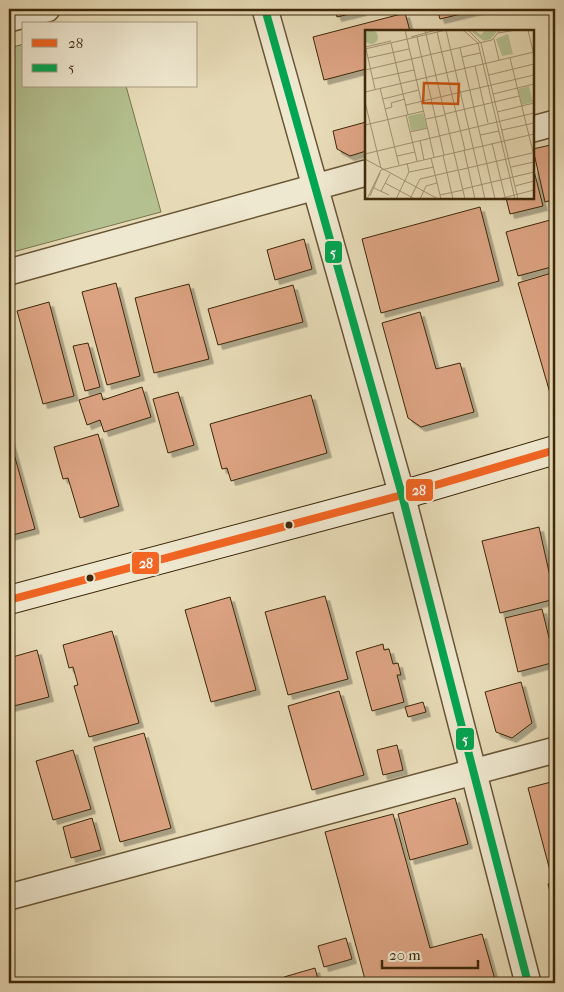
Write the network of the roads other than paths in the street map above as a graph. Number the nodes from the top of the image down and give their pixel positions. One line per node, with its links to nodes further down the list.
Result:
1 (47, 9): 3 (street)
2 (265, 9): 7 (street)
3 (9, 19)
4 (555, 123): 5 (street)
5 (534, 129)
6 (365, 173): 7 (street)
7 (314, 187): 8 (street); 10 (street)
8 (9, 272)
9 (555, 450): 10 (street)
10 (402, 494): 11 (street); 13 (street)
11 (9, 600)
12 (555, 750): 13 (street)
13 (474, 772): 14 (street); 15 (street)
14 (9, 897)
15 (528, 983)

